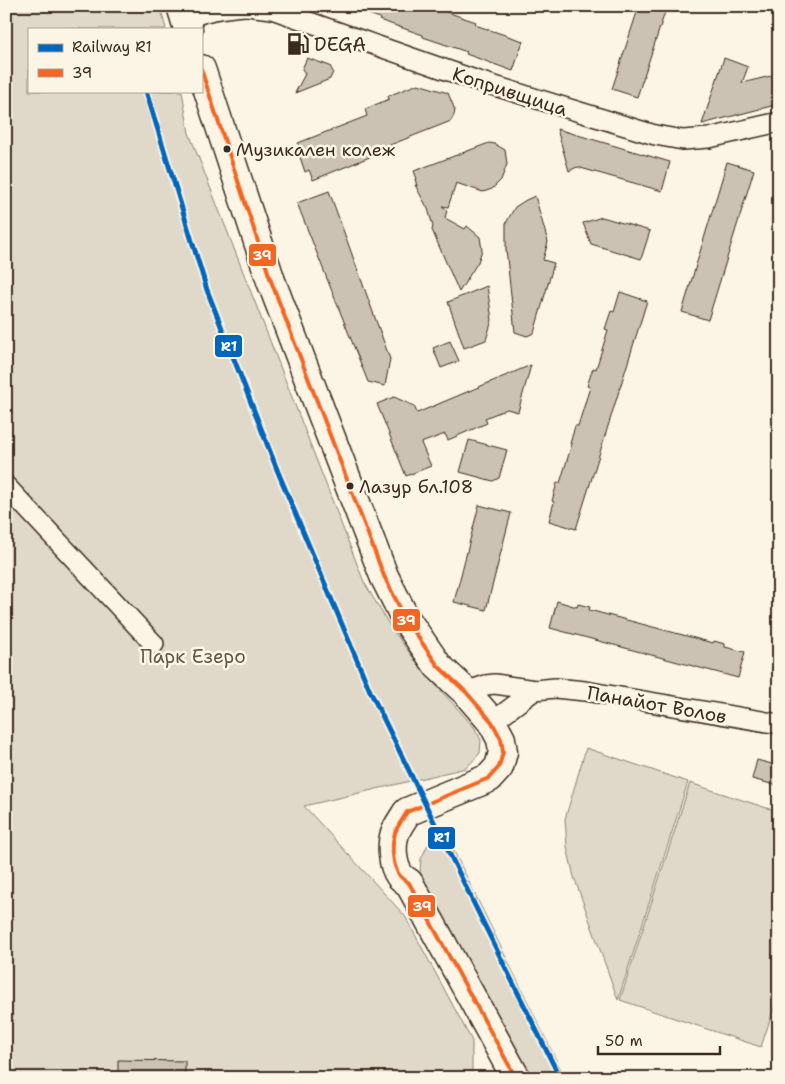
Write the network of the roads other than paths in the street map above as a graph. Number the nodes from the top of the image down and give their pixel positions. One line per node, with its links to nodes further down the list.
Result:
1 (246, 6): 2 (street, Копривщица); 4 (street, Копривщица)
2 (185, 18)
3 (202, 72): 8 (main road)
4 (779, 122)
5 (6, 486): 6 (street)
6 (154, 644)
7 (535, 690): 8 (street, Панайот Волов); 9 (street); 10 (street, Панайот Волов)
8 (466, 692): 9 (main road)
9 (492, 722): 11 (main road)
10 (779, 724)
11 (516, 1078)

